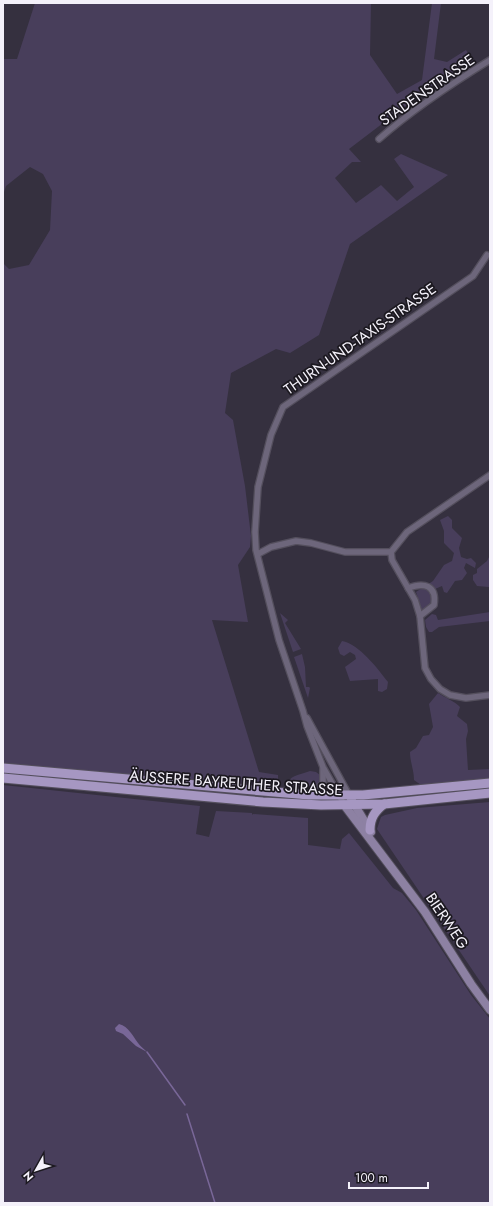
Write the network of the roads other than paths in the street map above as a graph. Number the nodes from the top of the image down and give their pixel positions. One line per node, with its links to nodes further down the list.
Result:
1 (490, 60): 2 (street, STADENSTRASSE)
2 (379, 139)
3 (487, 255): 6 (street, THURN-UND-TAXIS-STRASSE)
4 (490, 475): 5 (street)
5 (390, 552): 6 (street); 7 (street)
6 (258, 554): 10 (street, THURN-UND-TAXIS-STRASSE)
7 (408, 588): 8 (street); 8 (street)
8 (420, 616): 9 (street)
9 (490, 695)
10 (303, 711): 11 (street, THURN-UND-TAXIS-STRASSE); 17 (street, THURN-UND-TAXIS-STRASSE)
11 (323, 767): 16 (street); 18 (street, THURN-UND-TAXIS-STRASSE)
12 (3, 768): 16 (main road, ÄUSSERE BAYREUTHER STRASSE)
13 (3, 778): 20 (main road, ÄUSSERE BAYREUTHER STRASSE)
14 (490, 783): 17 (main road, ÄUSSERE BAYREUTHER STRASSE)
15 (490, 793): 19 (main road, ÄUSSERE BAYREUTHER STRASSE)
16 (312, 795): 18 (main road, ÄUSSERE BAYREUTHER STRASSE)
17 (349, 795): 18 (main road, ÄUSSERE BAYREUTHER STRASSE); 20 (main road)
18 (339, 796): 20 (street, BIERWEG)
19 (384, 804): 20 (main road, ÄUSSERE BAYREUTHER STRASSE); 21 (main road)
20 (350, 805): 21 (main road, BIERWEG); 22 (main road, BIERWEG)
21 (370, 830): 22 (main road, BIERWEG)
22 (379, 848): 23 (main road, BIERWEG)
23 (490, 1010)

